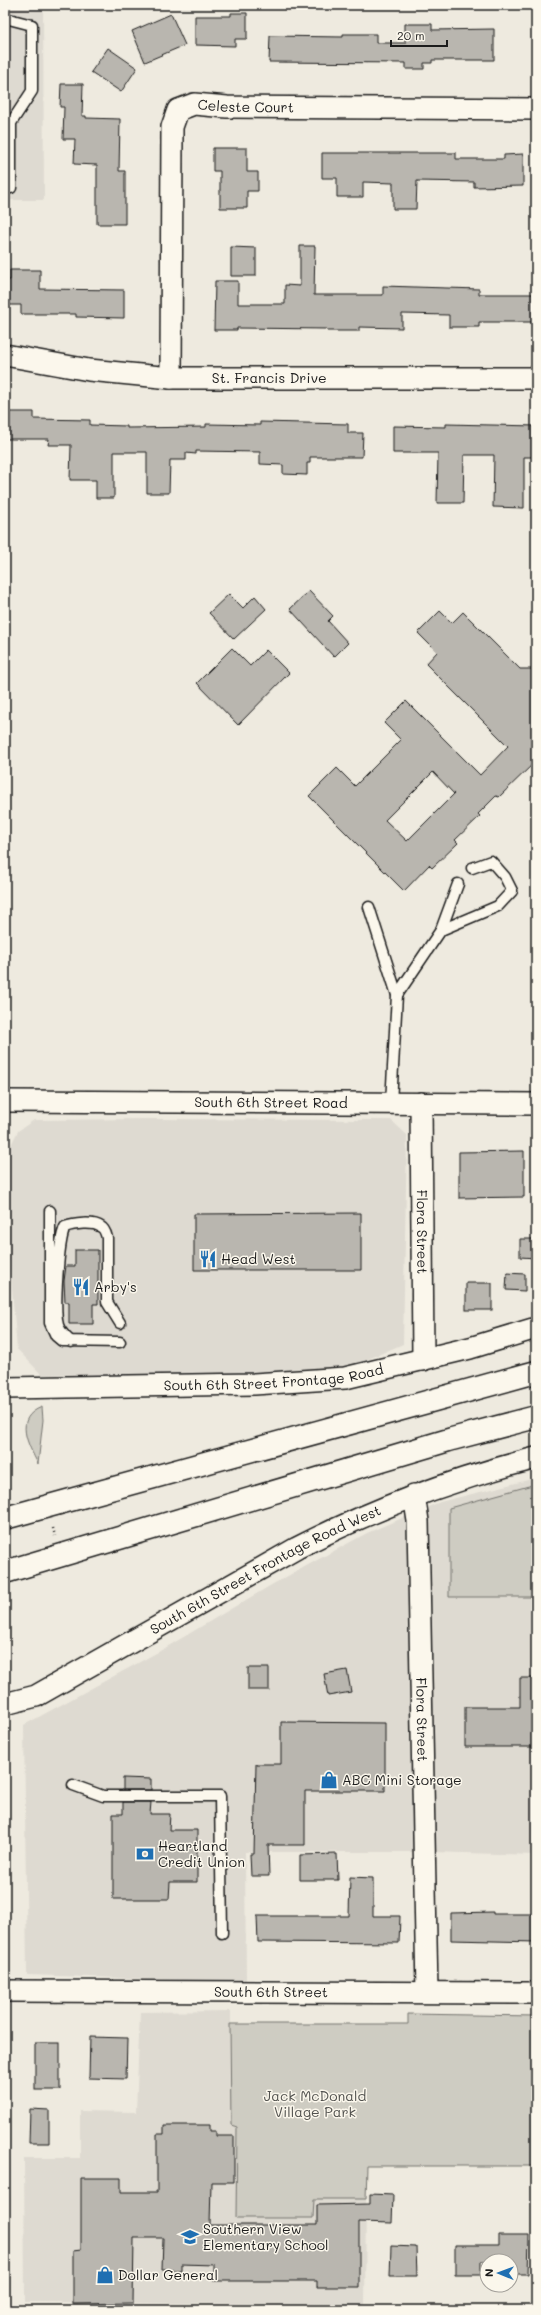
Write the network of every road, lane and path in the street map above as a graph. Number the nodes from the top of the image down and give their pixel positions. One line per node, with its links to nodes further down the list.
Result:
1 (5, 18): 3 (lane)
2 (536, 109): 6 (street, Celeste Court)
3 (8, 123): 4 (lane)
4 (5, 188)
5 (5, 355): 6 (street, St. Francis Drive)
6 (170, 378): 7 (street, St. Francis Drive)
7 (536, 378)
8 (472, 868): 11 (lane)
9 (458, 884): 11 (lane)
10 (369, 907): 12 (lane)
11 (441, 930): 12 (lane)
12 (397, 995): 14 (lane)
13 (5, 1101): 14 (street, South 6th Street Road)
14 (392, 1103): 15 (street, South 6th Street Road)
15 (421, 1103): 16 (street, South 6th Street Road); 22 (street, Flora Street)
16 (536, 1104)
17 (50, 1211): 20 (lane)
18 (120, 1324): 20 (lane)
19 (536, 1328): 22 (street, South 6th Street Frontage Road)
20 (71, 1342): 21 (lane)
21 (120, 1342)
22 (423, 1360): 24 (street, South 6th Street Frontage Road)
23 (536, 1372): 28 (main road)
24 (5, 1388)
25 (536, 1417): 29 (main road)
26 (536, 1458): 27 (street, South 6th Street Frontage Road West)
27 (414, 1495): 30 (street, South 6th Street Frontage Road West); 34 (street, Flora Street)
28 (5, 1518)
29 (5, 1572)
30 (5, 1704)
31 (73, 1785): 32 (lane)
32 (222, 1934)
33 (5, 1990): 34 (street, South 6th Street)
34 (428, 1992): 35 (street, South 6th Street)
35 (536, 1993)

